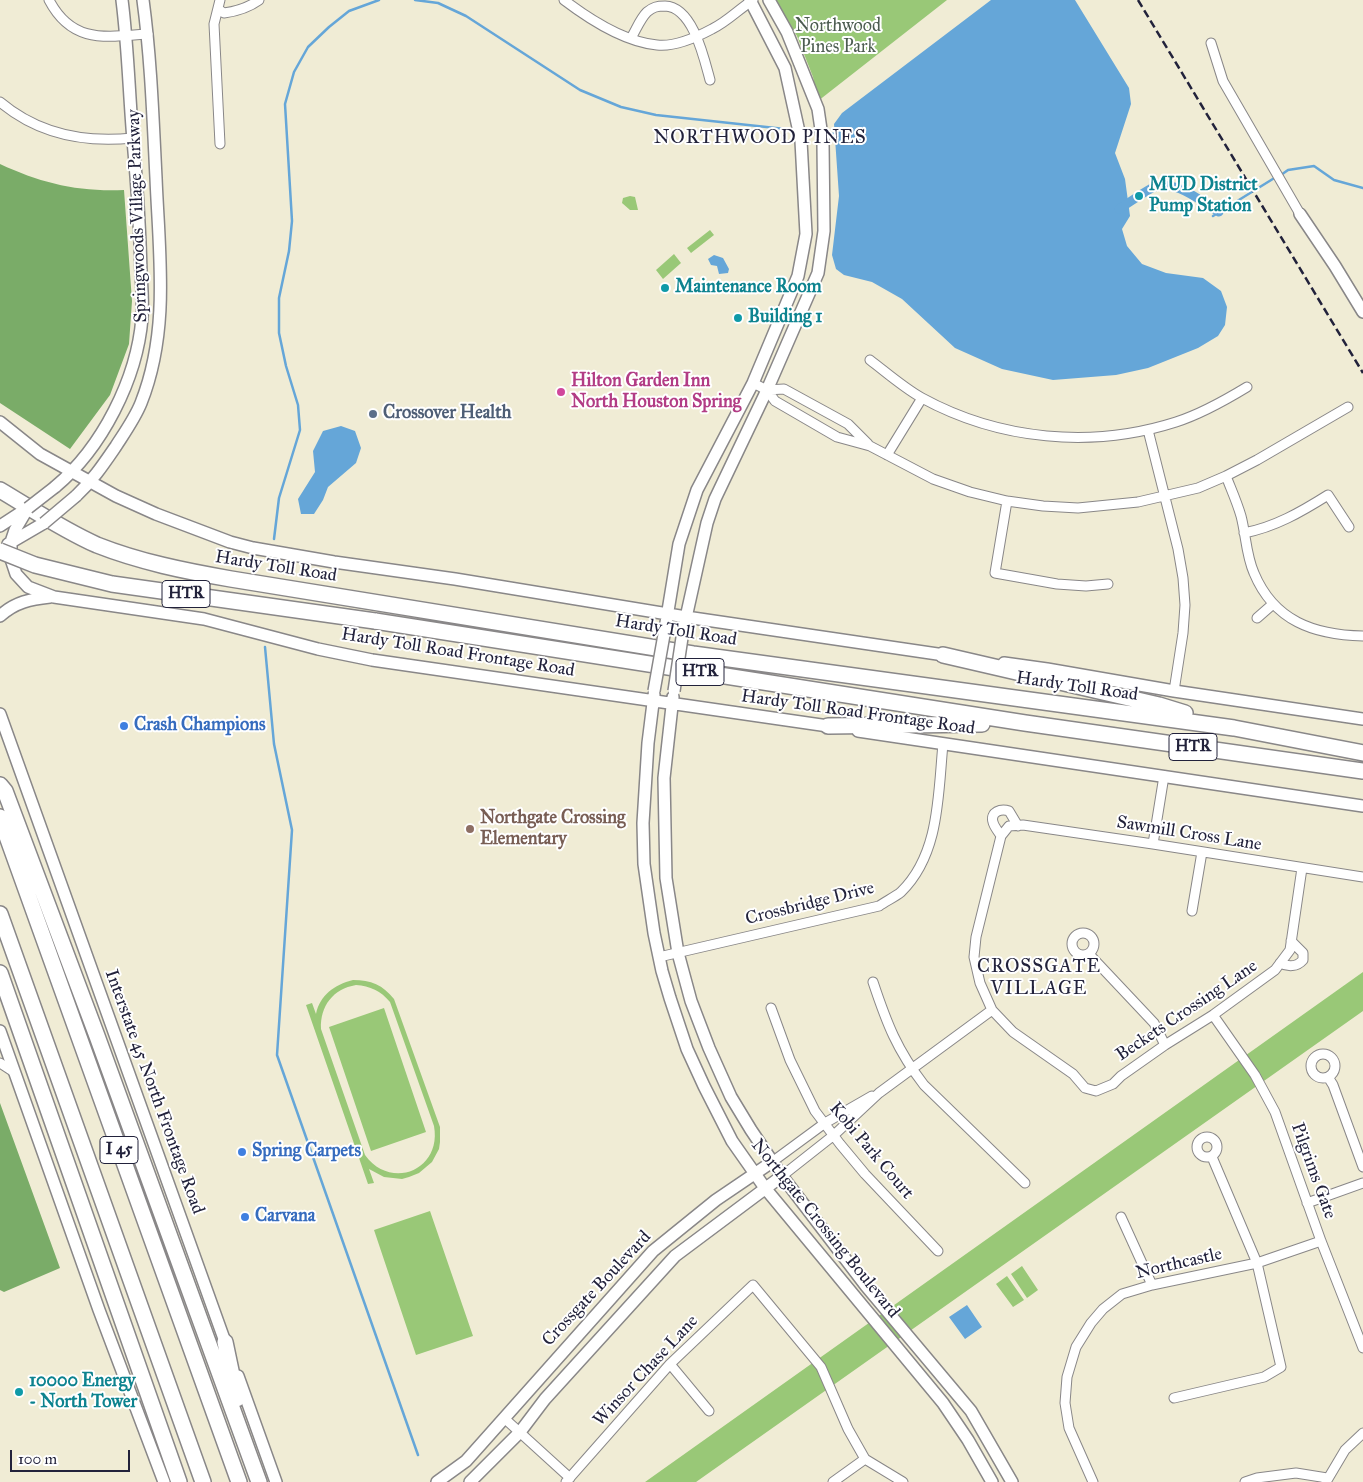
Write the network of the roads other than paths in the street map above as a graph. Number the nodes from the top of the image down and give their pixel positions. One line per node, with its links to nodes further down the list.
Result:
1 (49, 0): 10 (street)
2 (122, 0): 10 (main road, Springwoods Village Parkway)
3 (144, 0): 9 (main road, Springwoods Village Parkway)
4 (258, 0): 8 (street)
5 (564, 0): 12 (street)
6 (751, 0): 11 (street); 25 (main road, Northgate Crossing Boulevard)
7 (769, 0): 27 (main road, Northgate Crossing Boulevard)
8 (219, 5): 17 (street)
9 (148, 34): 10 (street); 18 (main road, Springwoods Village Parkway)
10 (127, 36): 16 (main road, Springwoods Village Parkway)
11 (697, 36): 12 (street); 12 (street); 14 (street)
12 (631, 38)
13 (1212, 43): 19 (street)
14 (710, 80)
15 (0, 102): 16 (street)
16 (133, 138): 20 (main road, Springwoods Village Parkway)
17 (220, 144)
18 (157, 214): 20 (main road); 23 (main road, Springwoods Village Parkway)
19 (1300, 214): 21 (main road)
20 (140, 215): 22 (main road, Springwoods Village Parkway)
21 (1363, 312)
22 (139, 341): 23 (main road); 34 (main road, Springwoods Village Parkway)
23 (157, 346): 36 (main road, Springwoods Village Parkway)
24 (870, 360): 28 (street)
25 (753, 383): 27 (street); 38 (main road, Northgate Crossing Boulevard)
26 (1247, 387): 31 (street)
27 (767, 390): 32 (street); 32 (street); 40 (main road, Northgate Crossing Boulevard)
28 (922, 398): 31 (street); 33 (street)
29 (1348, 407): 35 (street)
30 (0, 422): 34 (main road)
31 (1148, 430): 39 (street)
32 (870, 446): 33 (street)
33 (888, 455): 41 (street)
34 (73, 471): 36 (main road); 42 (main road, Springwoods Village Parkway, bridge)
35 (1226, 476): 39 (street); 45 (street)
36 (90, 483): 46 (main road, Springwoods Village Parkway, bridge); 53 (main road)
37 (0, 490): 66 (highway, Hardy Toll Road / HTR)
38 (697, 490): 40 (main road); 53 (main road, Northgate Crossing Boulevard)
39 (1164, 497): 41 (street); 59 (street)
40 (715, 499): 55 (main road, Northgate Crossing Boulevard)
41 (1007, 501): 50 (street)
42 (28, 508): 43 (main road, Springwoods Village Parkway); 46 (main road)
43 (1, 525)
44 (1349, 527): 45 (street)
45 (1244, 533): 52 (street)
46 (11, 541): 47 (main road, Springwoods Village Parkway); 49 (main road); 64 (highway, Hardy Toll Road / HTR, bridge)
47 (0, 547)
48 (0, 558): 49 (main road)
49 (14, 568): 51 (main road)
50 (1108, 584)
51 (54, 597): 54 (main road); 60 (main road, Hardy Toll Road Frontage Road)
52 (1273, 604): 56 (street); 57 (street)
53 (668, 614): 55 (main road); 60 (main road, Northgate Crossing Boulevard, bridge)
54 (0, 616)
55 (686, 617): 58 (main road); 61 (main road, Northgate Crossing Boulevard, bridge)
56 (1256, 618)
57 (1363, 636)
58 (943, 655): 59 (main road); 66 (highway)
59 (1174, 691): 63 (main road)
60 (654, 696): 61 (main road, Hardy Toll Road Frontage Road); 74 (main road, Northgate Crossing Boulevard)
61 (672, 704): 65 (main road, Hardy Toll Road Frontage Road); 75 (main road, Northgate Crossing Boulevard)
62 (0, 714): 124 (main road, Interstate 45 North Frontage Road)
63 (1363, 719)
64 (1025, 723): 65 (highway); 69 (highway, Hardy Toll Road / HTR)
65 (828, 726): 67 (main road, Hardy Toll Road Frontage Road)
66 (1234, 728): 68 (highway, Hardy Toll Road / HTR)
67 (943, 744): 70 (main road, Hardy Toll Road Frontage Road); 85 (street, Crossbridge Drive)
68 (1363, 753)
69 (1362, 771)
70 (1164, 776): 72 (main road, Hardy Toll Road Frontage Road); 78 (street)
71 (0, 784): 141 (highway)
72 (1363, 806)
73 (0, 817): 140 (highway, I 45)
74 (643, 823): 75 (main road); 87 (main road, Northgate Crossing Boulevard)
75 (664, 824): 85 (main road, Northgate Crossing Boulevard)
76 (1013, 826): 77 (street); 77 (street); 78 (street, Sawmill Cross Lane)
77 (1001, 836): 92 (street)
78 (1153, 844): 79 (street, Sawmill Cross Lane)
79 (1202, 852): 80 (street, Sawmill Cross Lane); 82 (street)
80 (1302, 868): 81 (street, Sawmill Cross Lane); 84 (street, Beckets Crossing Lane)
81 (1363, 877)
82 (1192, 911)
83 (0, 914): 139 (highway, I 45)
84 (1291, 941): 88 (street, Beckets Crossing Lane); 88 (street)
85 (678, 953): 87 (street, Crossbridge Drive); 99 (main road, Northgate Crossing Boulevard)
86 (1089, 954): 95 (street)
87 (659, 957): 101 (main road, Northgate Crossing Boulevard)
88 (1280, 963): 93 (street, Beckets Crossing Lane)
89 (0, 973): 136 (highway)
90 (873, 982): 97 (street)
91 (770, 1008): 103 (street, Kobi Park Court)
92 (992, 1010): 95 (street, Beckets Crossing Lane); 97 (street, Crossgate Boulevard)
93 (1213, 1015): 95 (street, Beckets Crossing Lane); 113 (street, Pilgrims Gate)
94 (0, 1031): 98 (main road)
95 (1165, 1045)
96 (0, 1063): 98 (street)
97 (912, 1069): 102 (street, Crossgate Boulevard); 110 (street)
98 (14, 1072): 136 (main road)
99 (722, 1077): 101 (main road); 106 (main road, Northgate Crossing Boulevard)
100 (1328, 1077): 107 (street)
101 (704, 1086): 108 (main road, Northgate Crossing Boulevard)
102 (879, 1093): 103 (street, Crossgate Boulevard); 104 (street, Crossgate Boulevard)
103 (825, 1123): 104 (street, Kobi Park Court); 106 (street, Crossgate Boulevard)
104 (834, 1135): 109 (street, Crossgate Boulevard); 117 (street, Kobi Park Court)
105 (1212, 1157): 119 (street)
106 (772, 1162): 108 (main road, Crossgate Boulevard); 109 (main road, Northgate Crossing Boulevard)
107 (1363, 1167)
108 (755, 1173): 112 (main road, Northgate Crossing Boulevard); 116 (main road, Crossgate Boulevard)
109 (782, 1176): 112 (main road, Crossgate Boulevard); 121 (main road, Northgate Crossing Boulevard)
110 (1026, 1182)
111 (1363, 1183): 113 (street)
112 (765, 1188): 118 (main road, Crossgate Boulevard); 122 (main road, Northgate Crossing Boulevard)
113 (1307, 1202): 115 (street, Pilgrims Gate)
114 (1121, 1217): 120 (street)
115 (1321, 1241): 119 (street, Northcastle); 126 (street, Pilgrims Gate)
116 (662, 1243): 118 (main road); 123 (main road, Crossgate Boulevard)
117 (938, 1251)
118 (675, 1256): 125 (main road, Crossgate Boulevard)
119 (1257, 1263): 120 (street, Northcastle); 128 (street)
120 (1152, 1285): 149 (street, Northcastle)
121 (866, 1286): 122 (main road); 130 (main road, Northgate Crossing Boulevard)
122 (854, 1296): 132 (main road, Northgate Crossing Boulevard)
123 (583, 1329): 125 (main road); 131 (main road, Crossgate Boulevard)
124 (225, 1342): 141 (highway); 142 (main road, Interstate 45 North Frontage Road)
125 (596, 1343): 133 (main road, Crossgate Boulevard)
126 (1363, 1348)
127 (670, 1364): 129 (street); 135 (street, Winsor Chase Lane); 137 (street, Winsor Chase Lane)
128 (1174, 1398)
129 (709, 1411)
130 (971, 1411): 132 (main road); 148 (main road, Northgate Crossing Boulevard)
131 (504, 1418): 133 (street); 143 (main road, Crossgate Boulevard)
132 (958, 1424): 147 (main road, Northgate Crossing Boulevard)
133 (520, 1432): 137 (street); 144 (main road, Crossgate Boulevard)
134 (1363, 1433): 138 (street)
135 (865, 1459): 145 (street); 146 (street)
136 (173, 1479)
137 (568, 1480)
138 (1327, 1480): 150 (street)
139 (203, 1482)
140 (239, 1482)
141 (260, 1482)
142 (276, 1482)
143 (437, 1482)
144 (470, 1482)
145 (833, 1482)
146 (902, 1482)
147 (992, 1482)
148 (1012, 1482)
149 (1093, 1482)
150 (1245, 1482)

